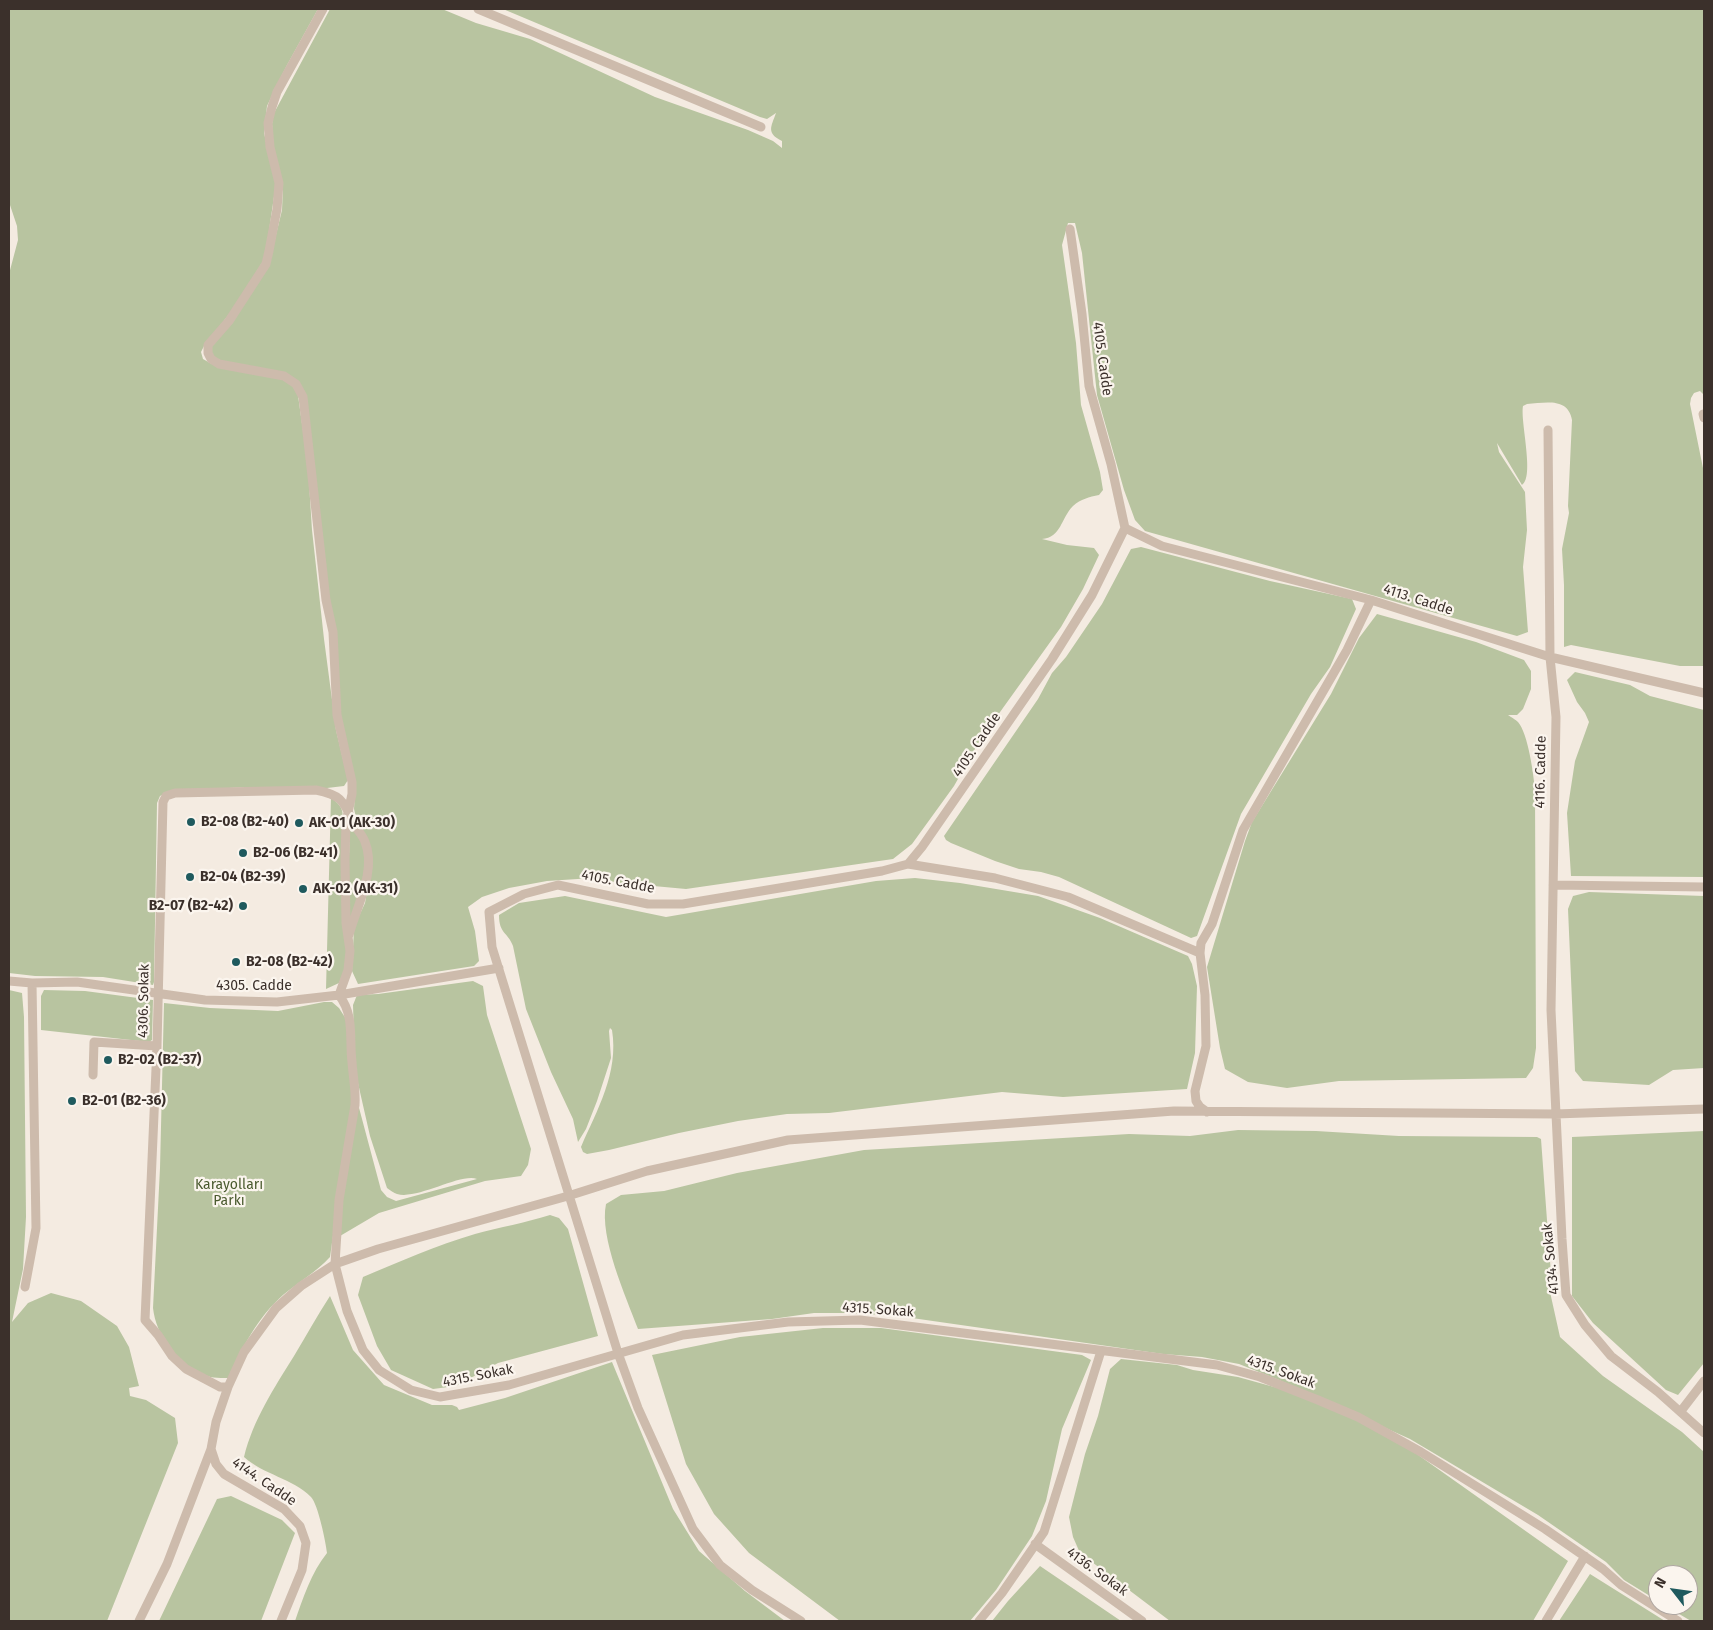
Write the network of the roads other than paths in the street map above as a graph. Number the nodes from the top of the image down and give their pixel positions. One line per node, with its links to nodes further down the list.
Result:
1 (323, 9): 10 (street)
2 (478, 9): 3 (street)
3 (760, 127)
4 (1070, 229): 6 (street, 4105. Cadde)
5 (1548, 430): 8 (street, 4116. Cadde)
6 (1125, 528): 7 (street, 4113. Cadde); 11 (street, 4105. Cadde)
7 (1371, 600): 8 (street, 4113. Cadde); 15 (street)
8 (1550, 657): 9 (street, 4113. Cadde); 12 (street, 4116. Cadde)
9 (1704, 693)
10 (349, 811): 14 (street); 14 (street); 19 (street, 4306. Sokak)
11 (908, 864): 15 (street); 16 (street, 4105. Cadde)
12 (1553, 885): 13 (street); 25 (street, 4116. Cadde)
13 (1704, 887)
14 (349, 937): 20 (street)
15 (1200, 953): 24 (street)
16 (499, 968): 20 (street, 4305. Cadde); 26 (street)
17 (9, 981): 18 (street, 4305. Cadde)
18 (32, 983): 19 (street, 4305. Cadde); 28 (street)
19 (158, 993): 20 (street, 4305. Cadde); 21 (street, 4306. Sokak)
20 (339, 995): 27 (street, 4315. Sokak)
21 (157, 1046): 22 (street); 32 (street, 4306. Sokak)
22 (93, 1075)
23 (1704, 1109): 25 (street)
24 (1208, 1112): 25 (street); 26 (street)
25 (1555, 1114): 33 (street, 4134. Sokak)
26 (568, 1196): 27 (street); 30 (street)
27 (335, 1264): 30 (street, 4315. Sokak); 32 (street)
28 (25, 1287)
29 (1101, 1351): 30 (street, 4315. Sokak); 36 (street); 37 (street, 4315. Sokak)
30 (618, 1353): 40 (street)
31 (1704, 1381): 33 (street)
32 (228, 1387): 35 (street)
33 (1681, 1411): 34 (street, 4134. Sokak)
34 (1704, 1432)
35 (211, 1449): 38 (street); 39 (street, 4144. Cadde)
36 (1036, 1544): 41 (street); 42 (street, 4136. Sokak)
37 (1585, 1556): 43 (street); 44 (street, 4315. Sokak)
38 (139, 1621)
39 (281, 1621)
40 (801, 1621)
41 (979, 1621)
42 (1142, 1621)
43 (1546, 1621)
44 (1678, 1621)

